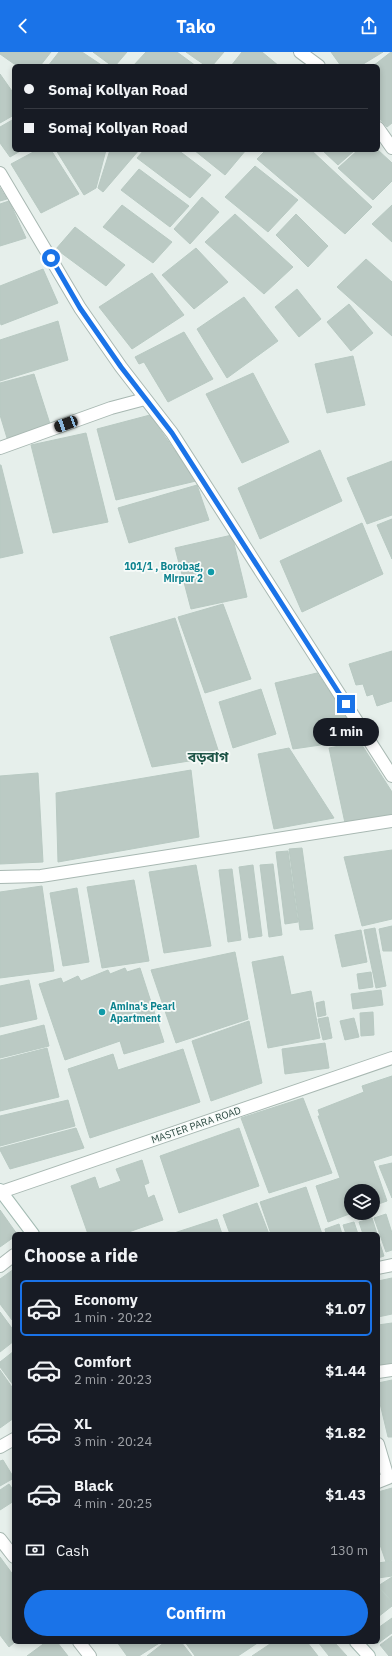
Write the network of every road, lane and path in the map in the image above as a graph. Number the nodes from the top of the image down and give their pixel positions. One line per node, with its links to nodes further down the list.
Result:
1 (300, 52): 2 (street)
2 (316, 64)
3 (380, 131): 4 (street)
4 (392, 148)
5 (0, 173): 6 (street)
6 (145, 398): 7 (street); 8 (street)
7 (0, 448)
8 (392, 776)
9 (392, 821): 10 (street)
10 (0, 877)
11 (392, 1058): 12 (street, MASTER PARA ROAD)
12 (0, 1191): 13 (street)
13 (31, 1232)
14 (12, 1257): 16 (street)
15 (392, 1265): 17 (street)
16 (0, 1266)
17 (380, 1268)
18 (392, 1370): 19 (street)
19 (380, 1372)
20 (12, 1440): 21 (street)
21 (0, 1447)
22 (380, 1451): 23 (street)
23 (380, 1481)
24 (0, 1539): 25 (street)
25 (12, 1554)
26 (81, 1644): 28 (street)
27 (358, 1644): 29 (street)
28 (90, 1656)
29 (369, 1656)

